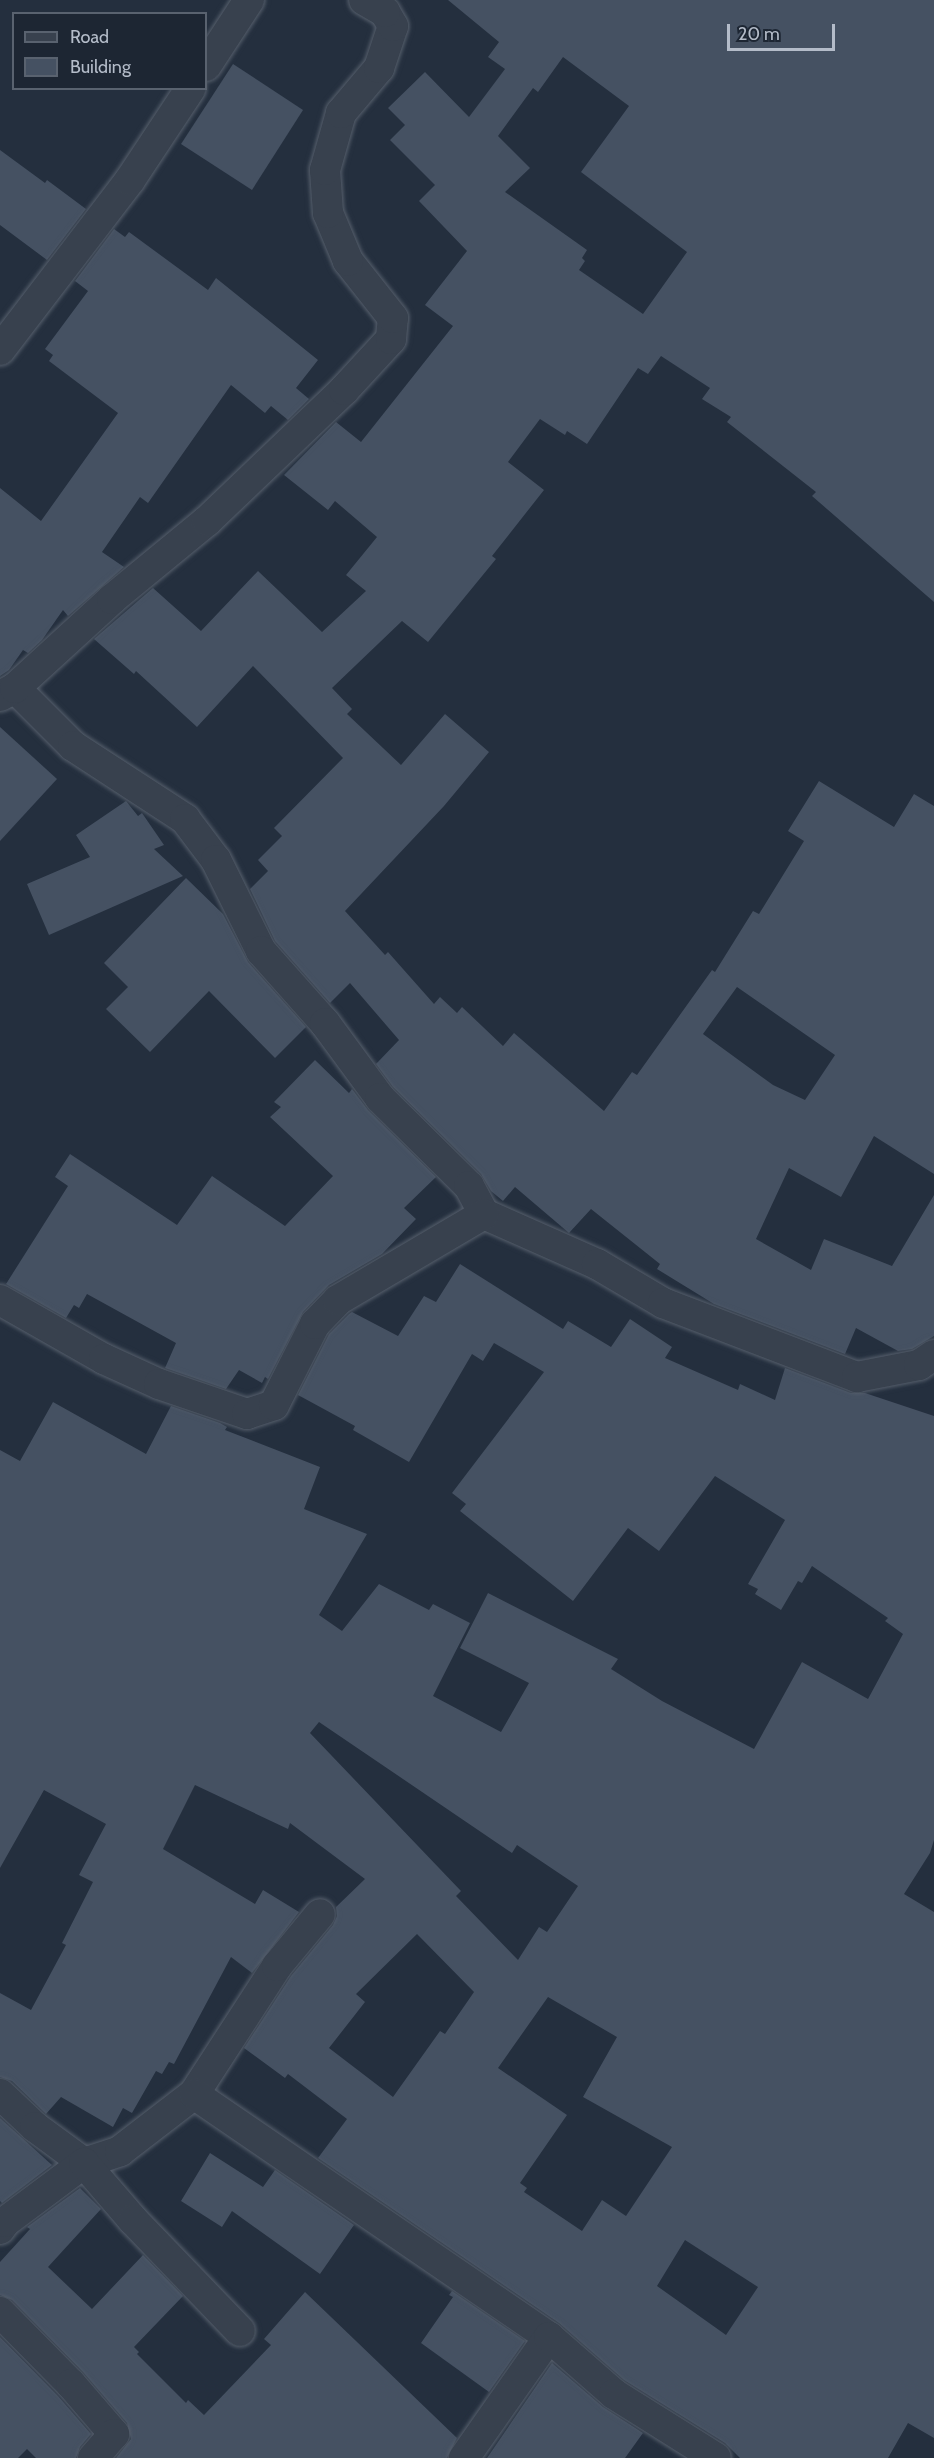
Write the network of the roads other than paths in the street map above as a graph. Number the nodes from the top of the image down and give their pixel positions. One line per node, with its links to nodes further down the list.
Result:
1 (249, 0): 3 (street)
2 (364, 0): 6 (street)
3 (207, 64)
4 (190, 90): 5 (street)
5 (0, 350)
6 (7, 692): 7 (street)
7 (484, 1214): 8 (street); 9 (street)
8 (0, 1300)
9 (934, 1355)
10 (320, 1914): 12 (street)
11 (0, 2094): 13 (street)
12 (194, 2094): 13 (street); 17 (street)
13 (84, 2163): 14 (street); 16 (street)
14 (0, 2229)
15 (0, 2312): 18 (street)
16 (240, 2331)
17 (549, 2337): 19 (street); 20 (street)
18 (93, 2458)
19 (464, 2458)
20 (716, 2458)

